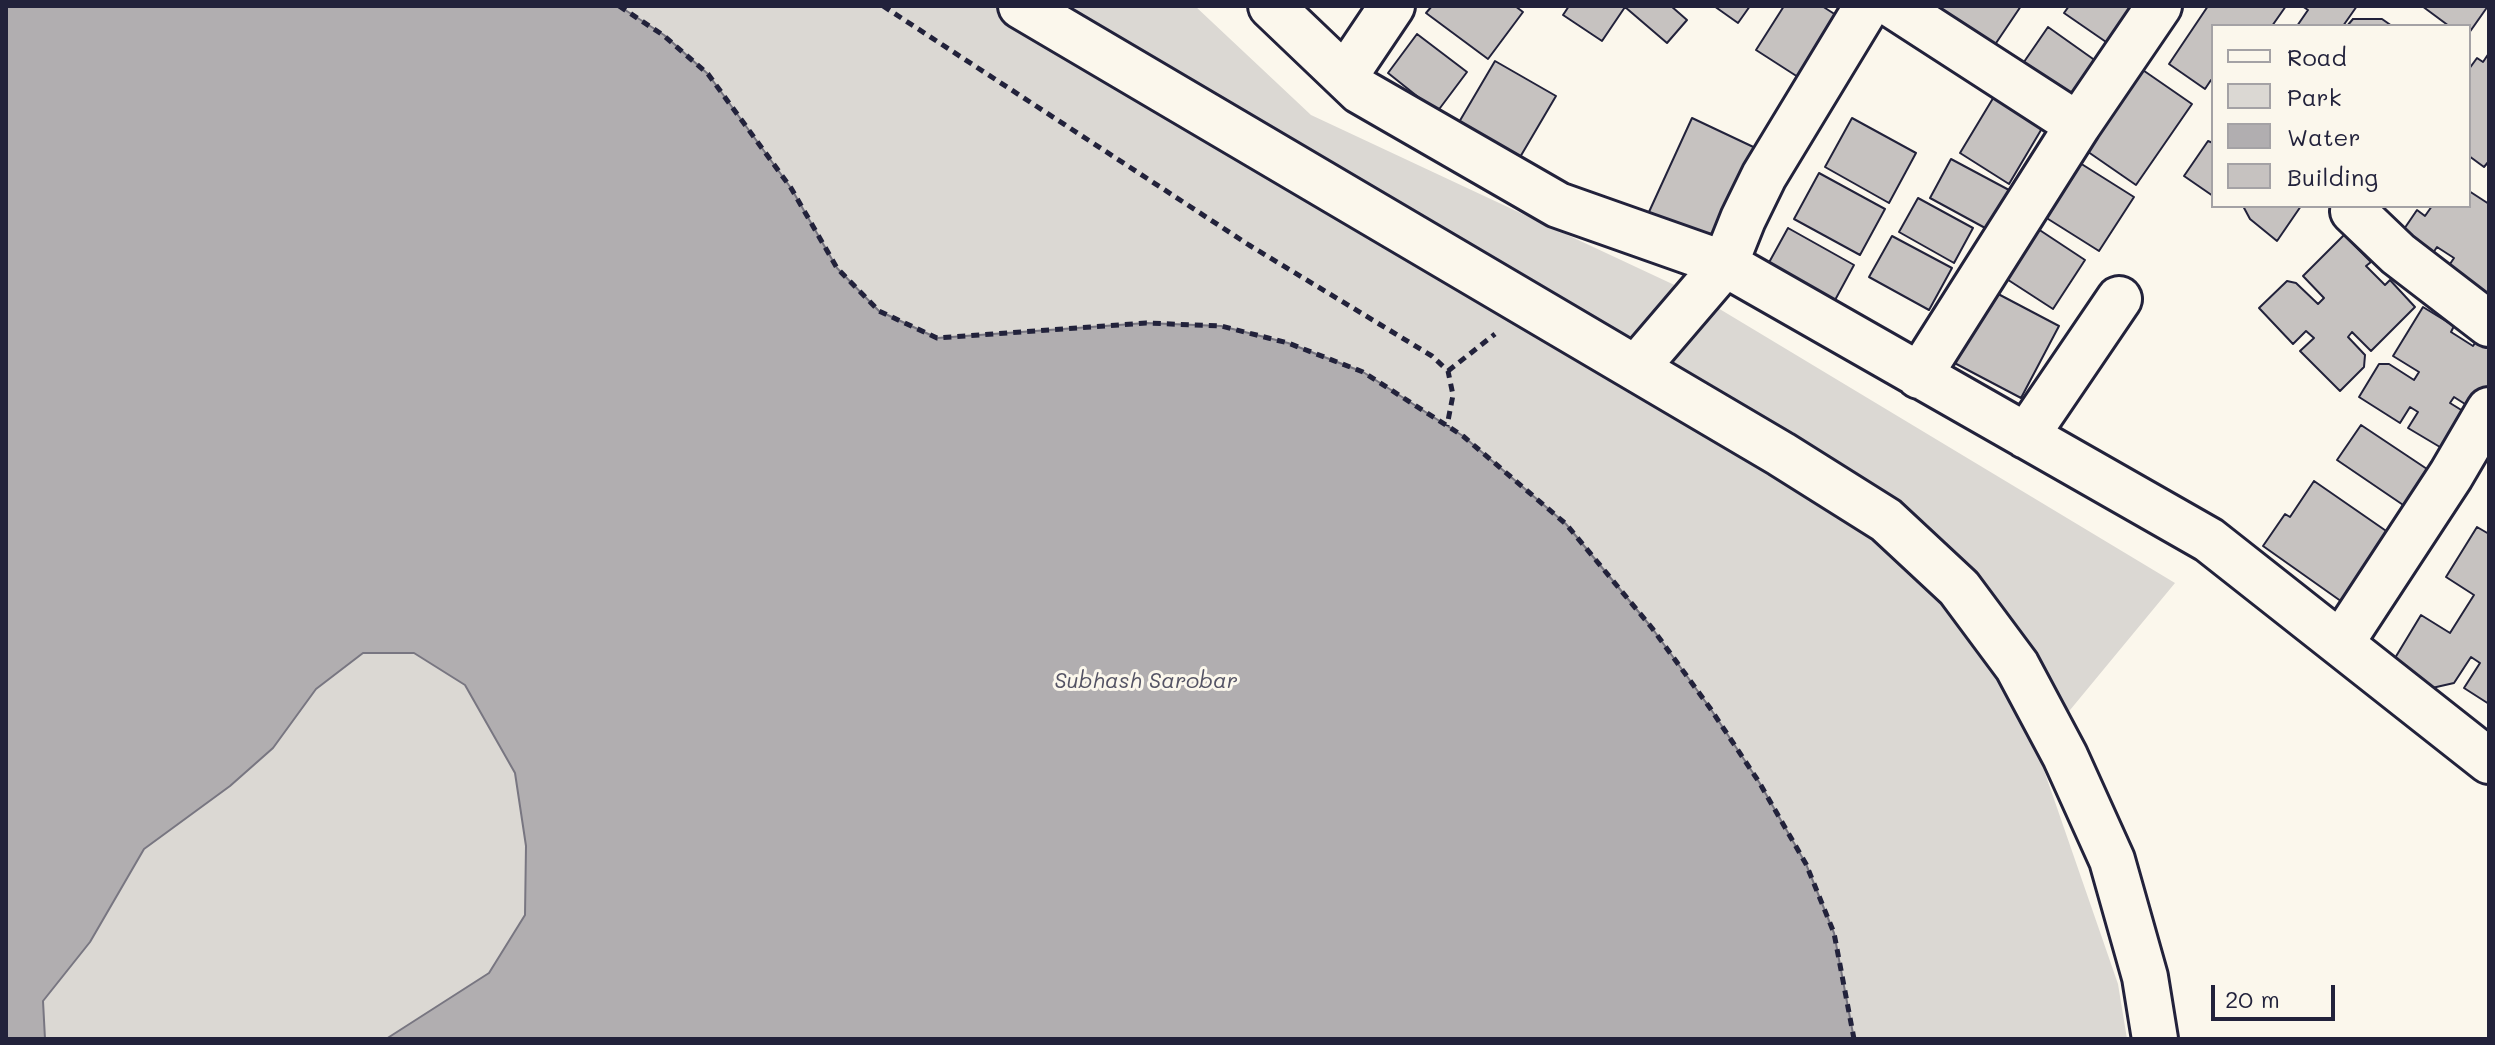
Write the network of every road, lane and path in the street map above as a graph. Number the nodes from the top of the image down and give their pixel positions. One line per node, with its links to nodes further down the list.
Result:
1 (619, 6): 20 (path)
2 (883, 6): 17 (path)
3 (1021, 6): 14 (street)
4 (1271, 6): 9 (street)
5 (1392, 6): 9 (street)
6 (1867, 6): 12 (street)
7 (1894, 6): 10 (street)
8 (2159, 6): 10 (street)
9 (1345, 76): 12 (street)
10 (2078, 125): 18 (street)
11 (2355, 208): 15 (street)
12 (1725, 264): 16 (street); 18 (street)
13 (2119, 299): 21 (street)
14 (1530, 306): 16 (street); 17 (path)
15 (2489, 324)
16 (1636, 368): 25 (street)
17 (1448, 371): 20 (path)
18 (1919, 376): 21 (street)
19 (2489, 410): 22 (street)
20 (1447, 426): 24 (path)
21 (2026, 436): 22 (street)
22 (2341, 643): 23 (street)
23 (2489, 761)
24 (1854, 1039)
25 (2155, 1039)

